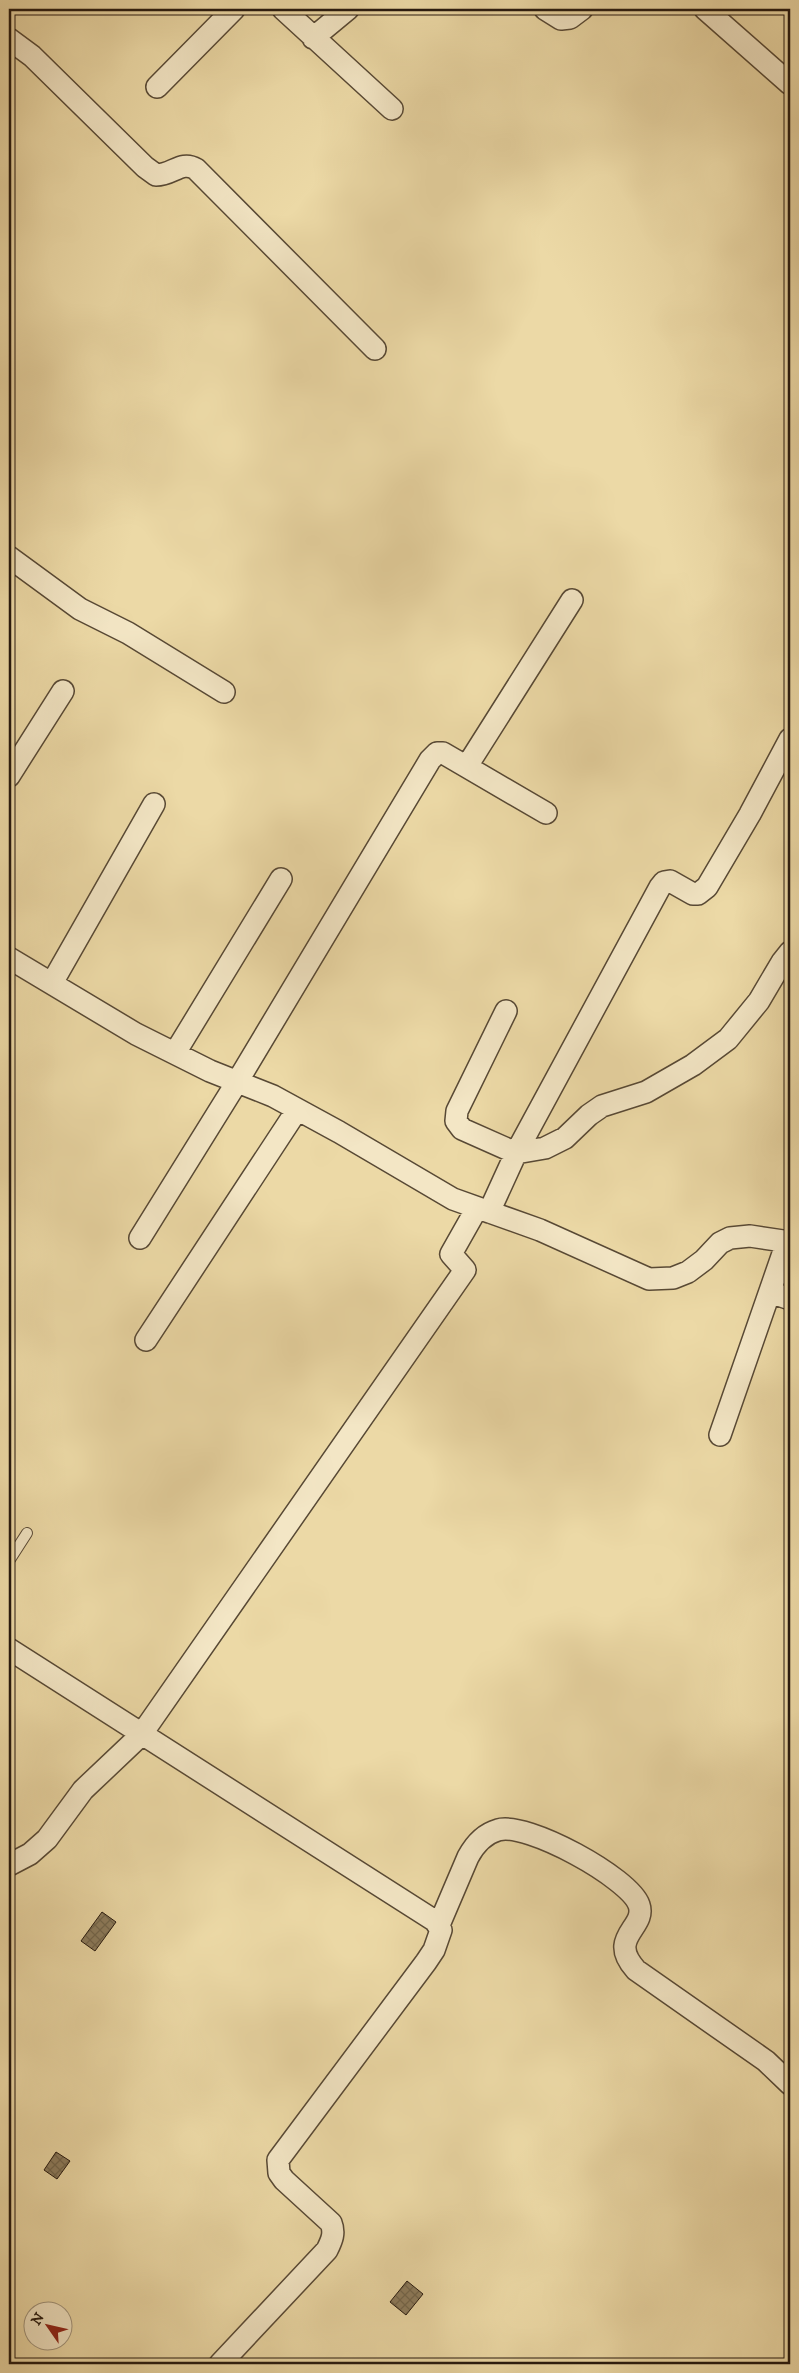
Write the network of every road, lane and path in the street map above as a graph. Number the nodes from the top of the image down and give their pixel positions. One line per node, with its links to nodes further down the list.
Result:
1 (234, 9): 10 (street)
2 (282, 9): 7 (street)
3 (348, 9): 7 (street)
4 (545, 9): 5 (street)
5 (582, 9)
6 (705, 9): 9 (street)
7 (313, 38): 11 (street)
8 (9, 39): 12 (street)
9 (790, 84)
10 (157, 87)
11 (392, 109)
12 (376, 349)
13 (9, 557): 16 (street)
14 (572, 600): 18 (street)
15 (64, 691): 19 (street)
16 (224, 692)
17 (790, 739): 30 (street)
18 (467, 766): 21 (street); 28 (street)
19 (11, 769)
20 (154, 804): 25 (street)
21 (546, 813)
22 (281, 879): 27 (street)
23 (790, 952): 30 (street)
24 (12, 967): 25 (street)
25 (52, 984): 27 (street)
26 (506, 1011): 30 (street)
27 (175, 1053): 28 (street)
28 (237, 1082): 29 (street); 32 (street)
29 (297, 1110): 31 (street); 36 (street)
30 (516, 1153): 31 (street)
31 (483, 1210): 33 (street); 41 (street)
32 (140, 1238)
33 (788, 1242): 34 (street)
34 (770, 1292): 35 (street); 37 (street)
35 (790, 1299)
36 (146, 1340)
37 (720, 1435)
38 (27, 1533): 39 (lane)
39 (9, 1561)
40 (9, 1649): 41 (street)
41 (141, 1735): 42 (street); 43 (street)
42 (9, 1865)
43 (439, 1926): 44 (street); 45 (street)
44 (790, 2084)
45 (220, 2364)

